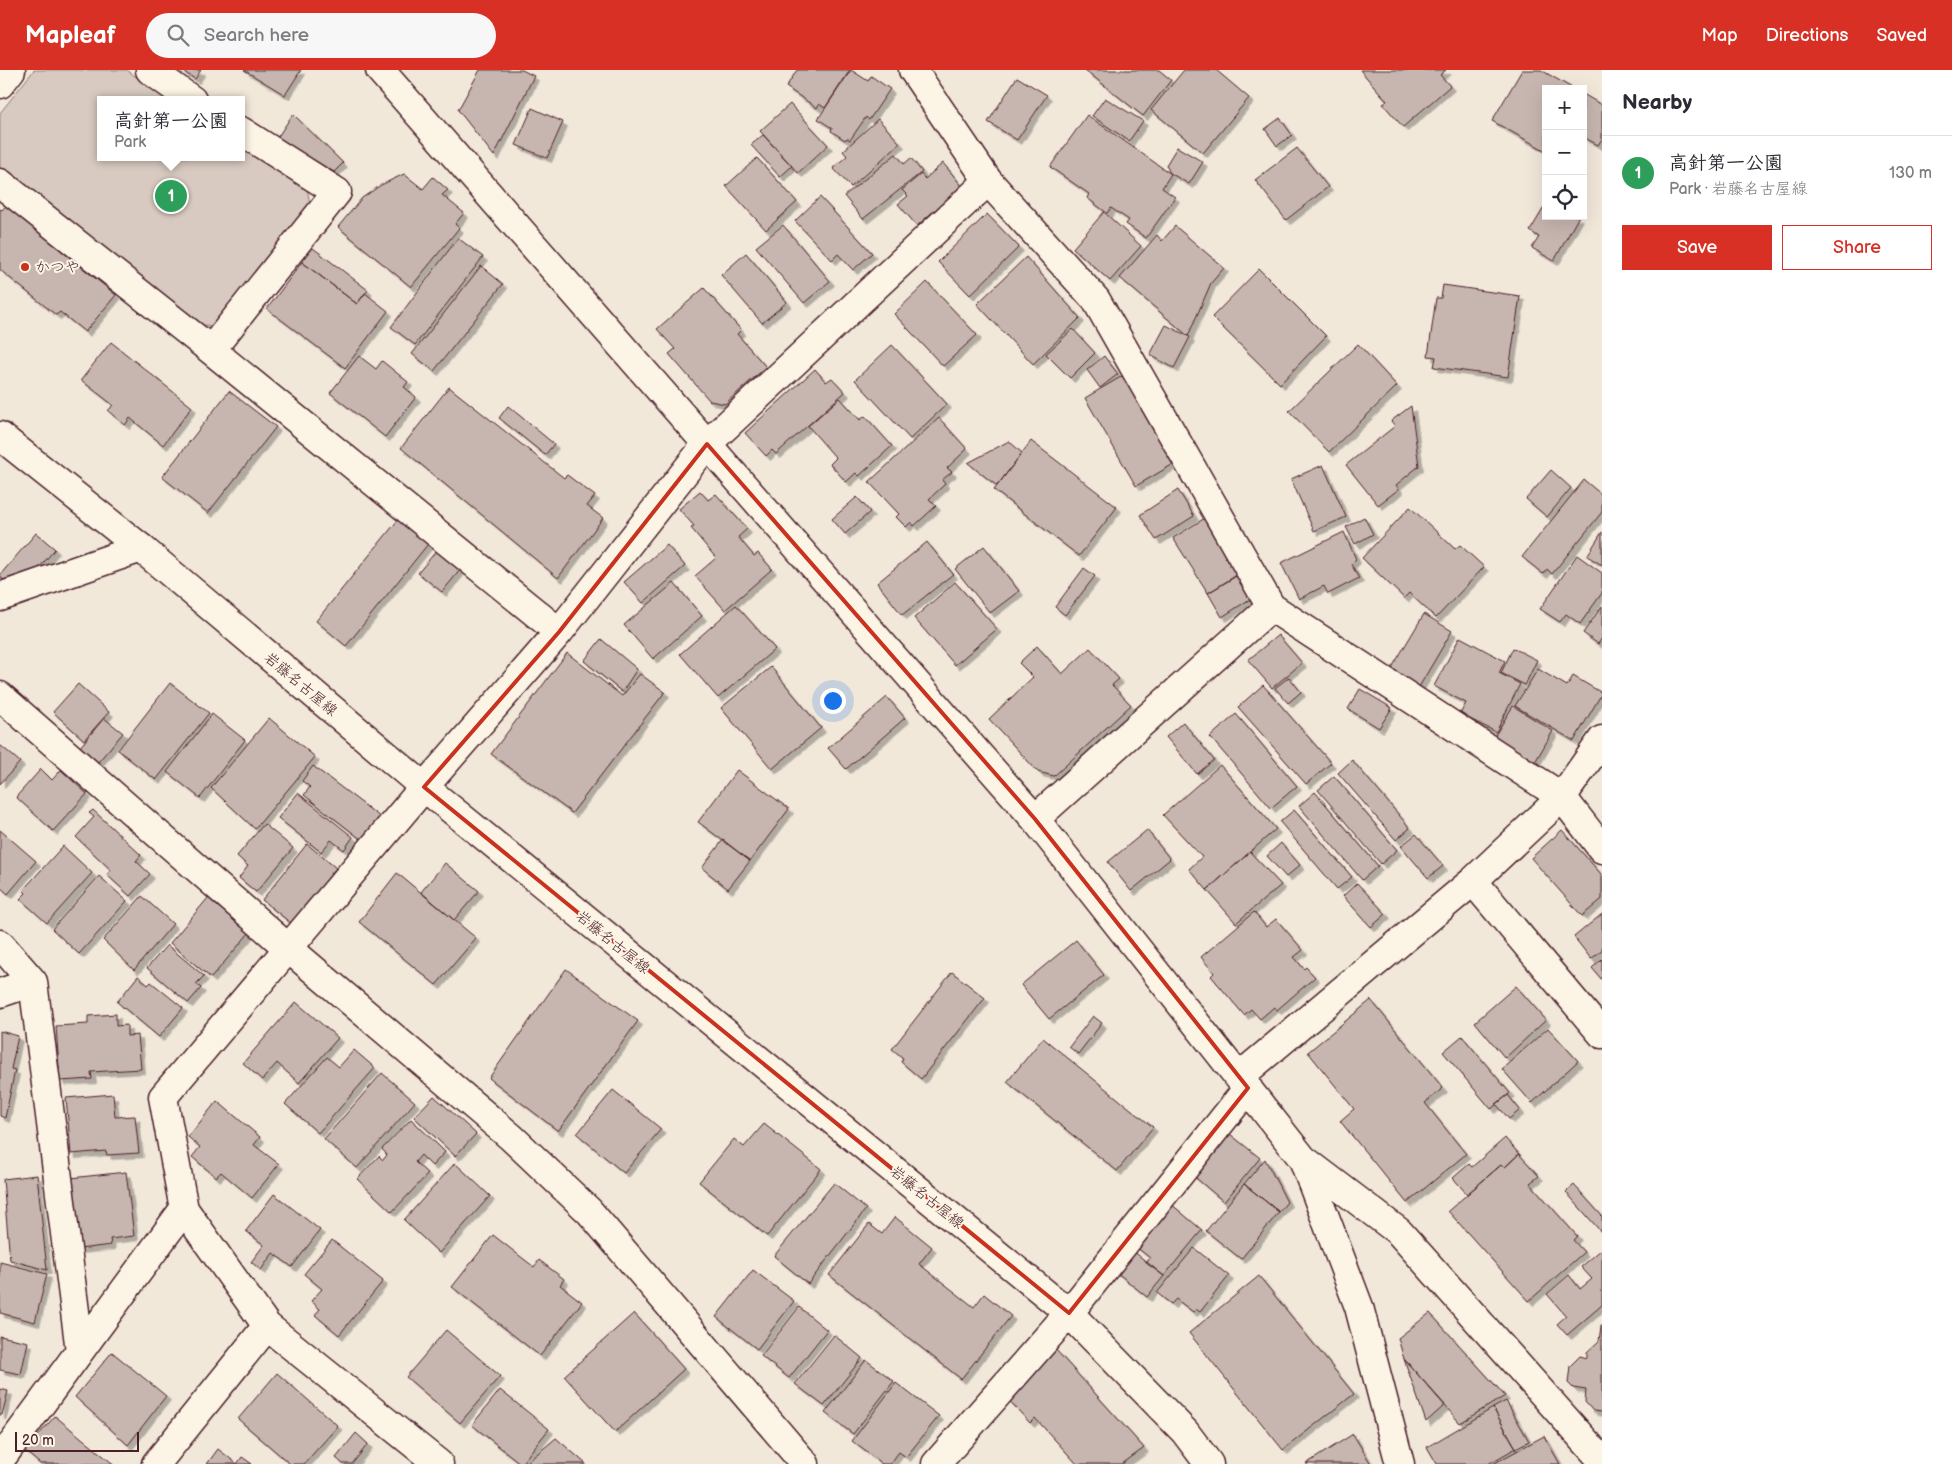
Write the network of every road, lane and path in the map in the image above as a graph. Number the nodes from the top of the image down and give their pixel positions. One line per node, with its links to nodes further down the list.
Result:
1 (12, 70): 5 (street)
2 (150, 70): 6 (street)
3 (380, 70): 12 (street)
4 (913, 70): 8 (street)
5 (0, 84)
6 (186, 96)
7 (245, 134): 10 (street)
8 (988, 181): 12 (street); 15 (street)
9 (0, 183): 10 (street)
10 (211, 350): 16 (street)
11 (0, 436): 13 (street, 岩藤名古屋線)
12 (707, 444): 16 (street); 21 (street)
13 (140, 548): 14 (street); 19 (street, 岩藤名古屋線)
14 (0, 597)
15 (1270, 607): 20 (street); 21 (street)
16 (559, 632): 19 (street)
17 (0, 696): 25 (street)
18 (1602, 740): 20 (street)
19 (424, 787): 25 (street); 32 (street, 岩藤名古屋線)
20 (1562, 797): 22 (street); 23 (street)
21 (1035, 819): 29 (street)
22 (1602, 849)
23 (1473, 881): 28 (street); 29 (street)
24 (0, 944): 26 (street)
25 (288, 948): 31 (street); 39 (street)
26 (33, 982): 27 (street); 34 (street)
27 (0, 993)
28 (1602, 1034)
29 (1244, 1083): 30 (street); 32 (street)
30 (1302, 1159): 36 (street); 42 (street)
31 (184, 1209): 33 (street); 34 (street)
32 (1069, 1313): 40 (street); 41 (street, 岩藤名古屋線)
33 (267, 1326): 37 (street); 38 (street)
34 (80, 1351): 35 (street)
35 (0, 1460)
36 (1602, 1460)
37 (156, 1464)
38 (439, 1464)
39 (804, 1464)
40 (936, 1464)
41 (1209, 1464)
42 (1400, 1464)

